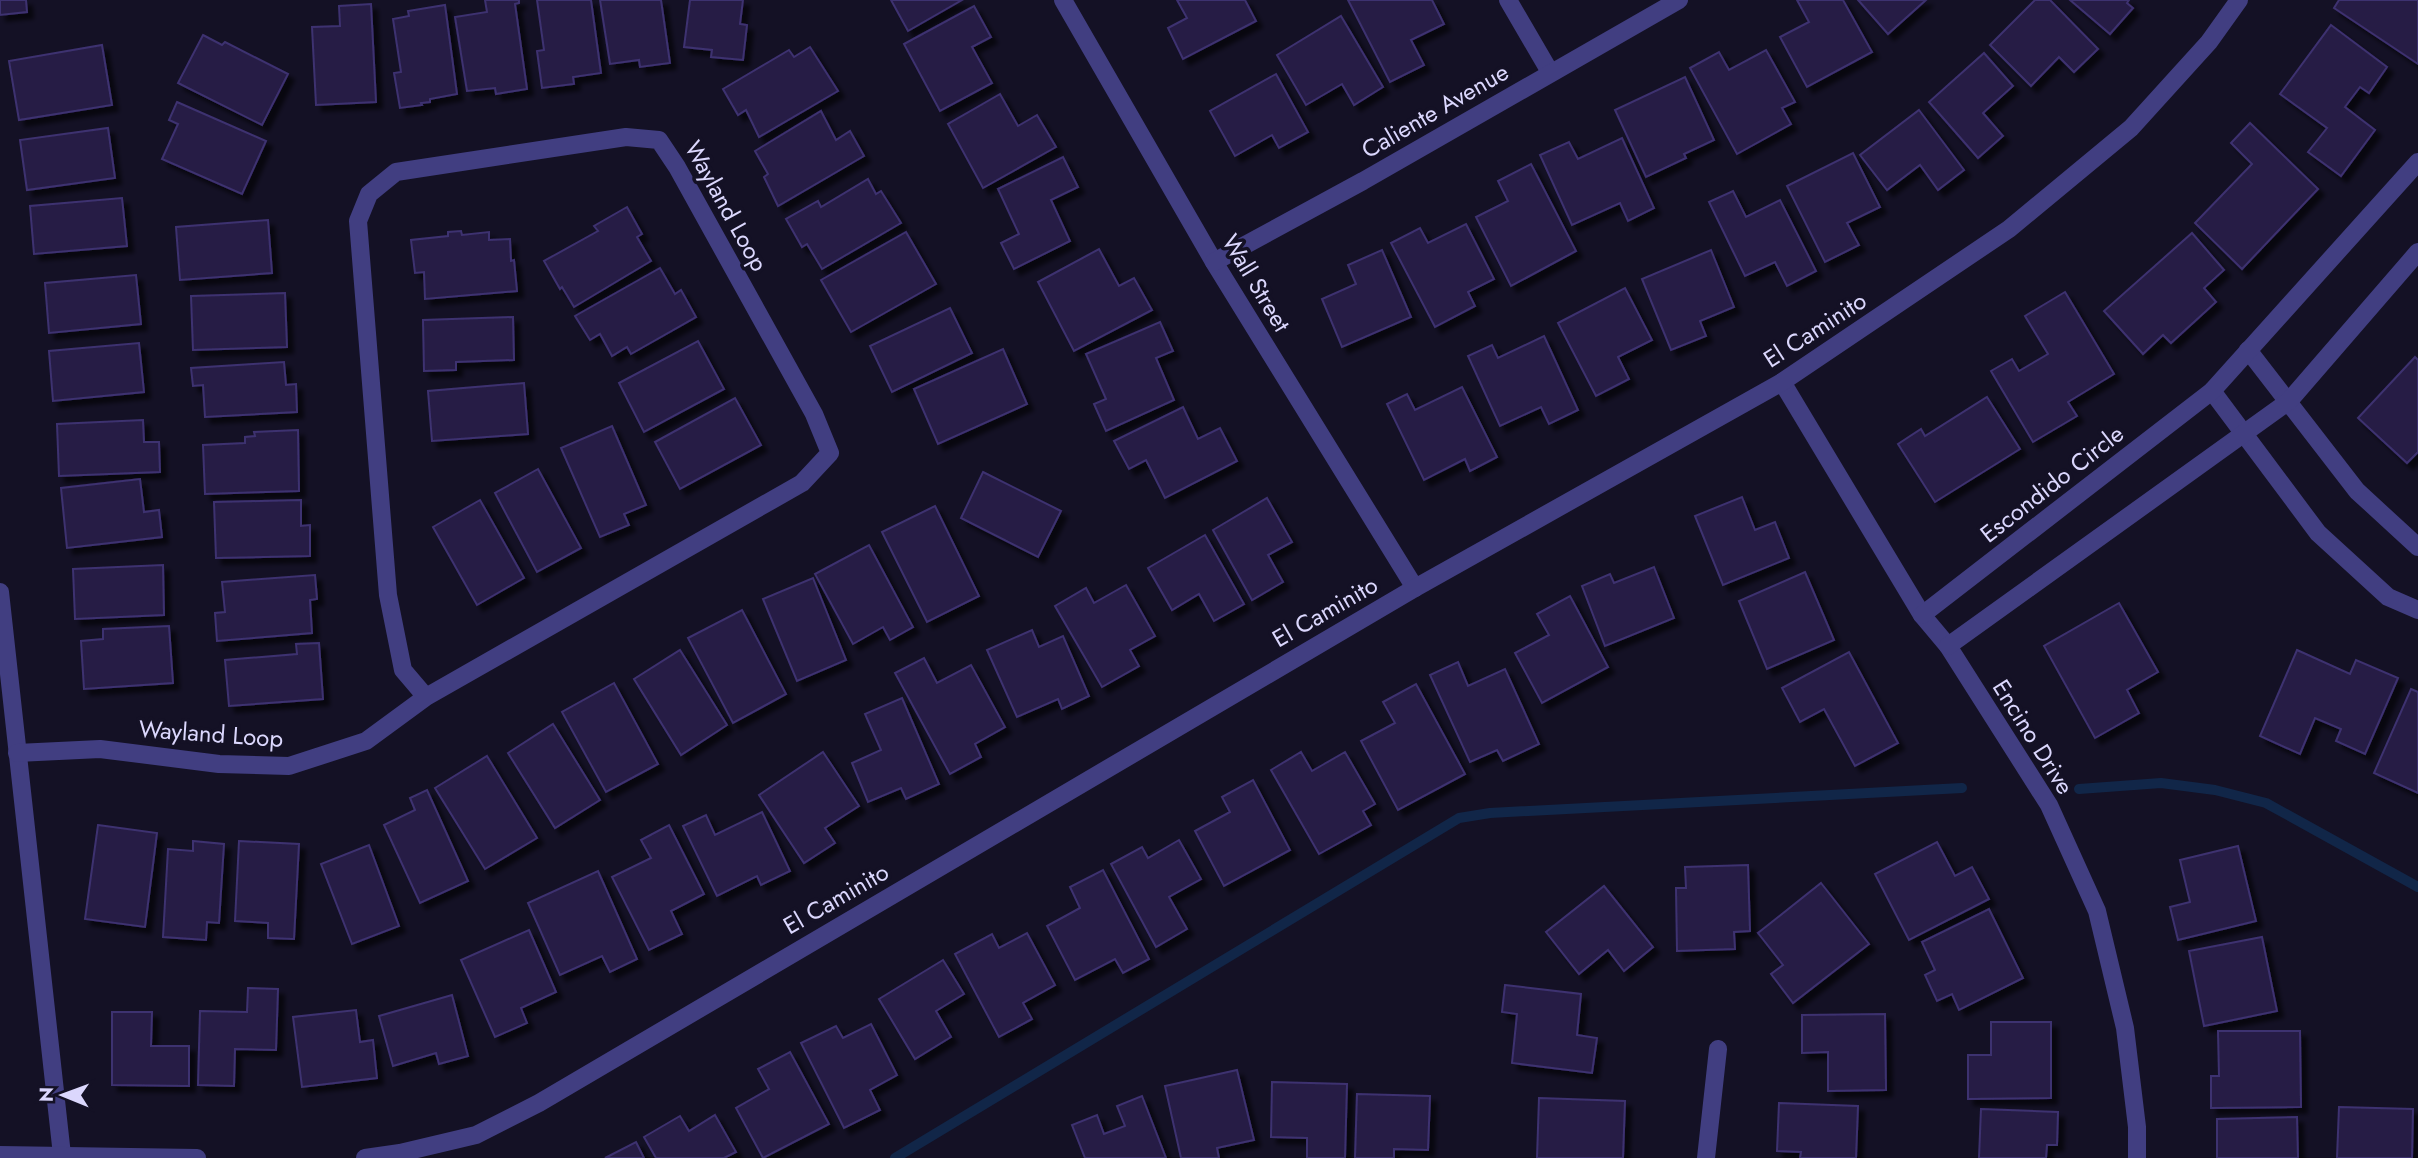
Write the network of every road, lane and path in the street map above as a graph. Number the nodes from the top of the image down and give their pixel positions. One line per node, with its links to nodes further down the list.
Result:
1 (1062, 0): 8 (street, Wall Street)
2 (1508, 0): 5 (street)
3 (1679, 0): 5 (street, Caliente Avenue)
4 (2239, 0): 10 (street, El Caminito)
5 (1550, 72): 8 (street, Caliente Avenue)
6 (2418, 162): 9 (street, Escondido Circle)
7 (2418, 252): 12 (street)
8 (1214, 261): 15 (street, Wall Street)
9 (2248, 350): 11 (street, Escondido Circle); 12 (street)
10 (1783, 382): 15 (street, El Caminito); 18 (street, Encino Drive)
11 (2211, 391): 13 (street); 18 (street, Escondido Circle)
12 (2289, 401): 13 (street); 14 (street)
13 (2244, 434): 17 (street); 19 (street)
14 (2418, 547)
15 (1415, 588): 26 (street, El Caminito)
16 (0, 592): 21 (street)
17 (2418, 610)
18 (1922, 615): 19 (street, Encino Drive)
19 (1948, 646): 28 (street, Encino Drive)
20 (426, 697): 20 (street, Wayland Loop); 21 (street, Wayland Loop)
21 (17, 753): 24 (street)
22 (1718, 1049): 27 (street)
23 (0, 1154): 24 (street)
24 (62, 1156): 25 (street)
25 (197, 1158)
26 (365, 1158)
27 (1706, 1158)
28 (2137, 1158)

